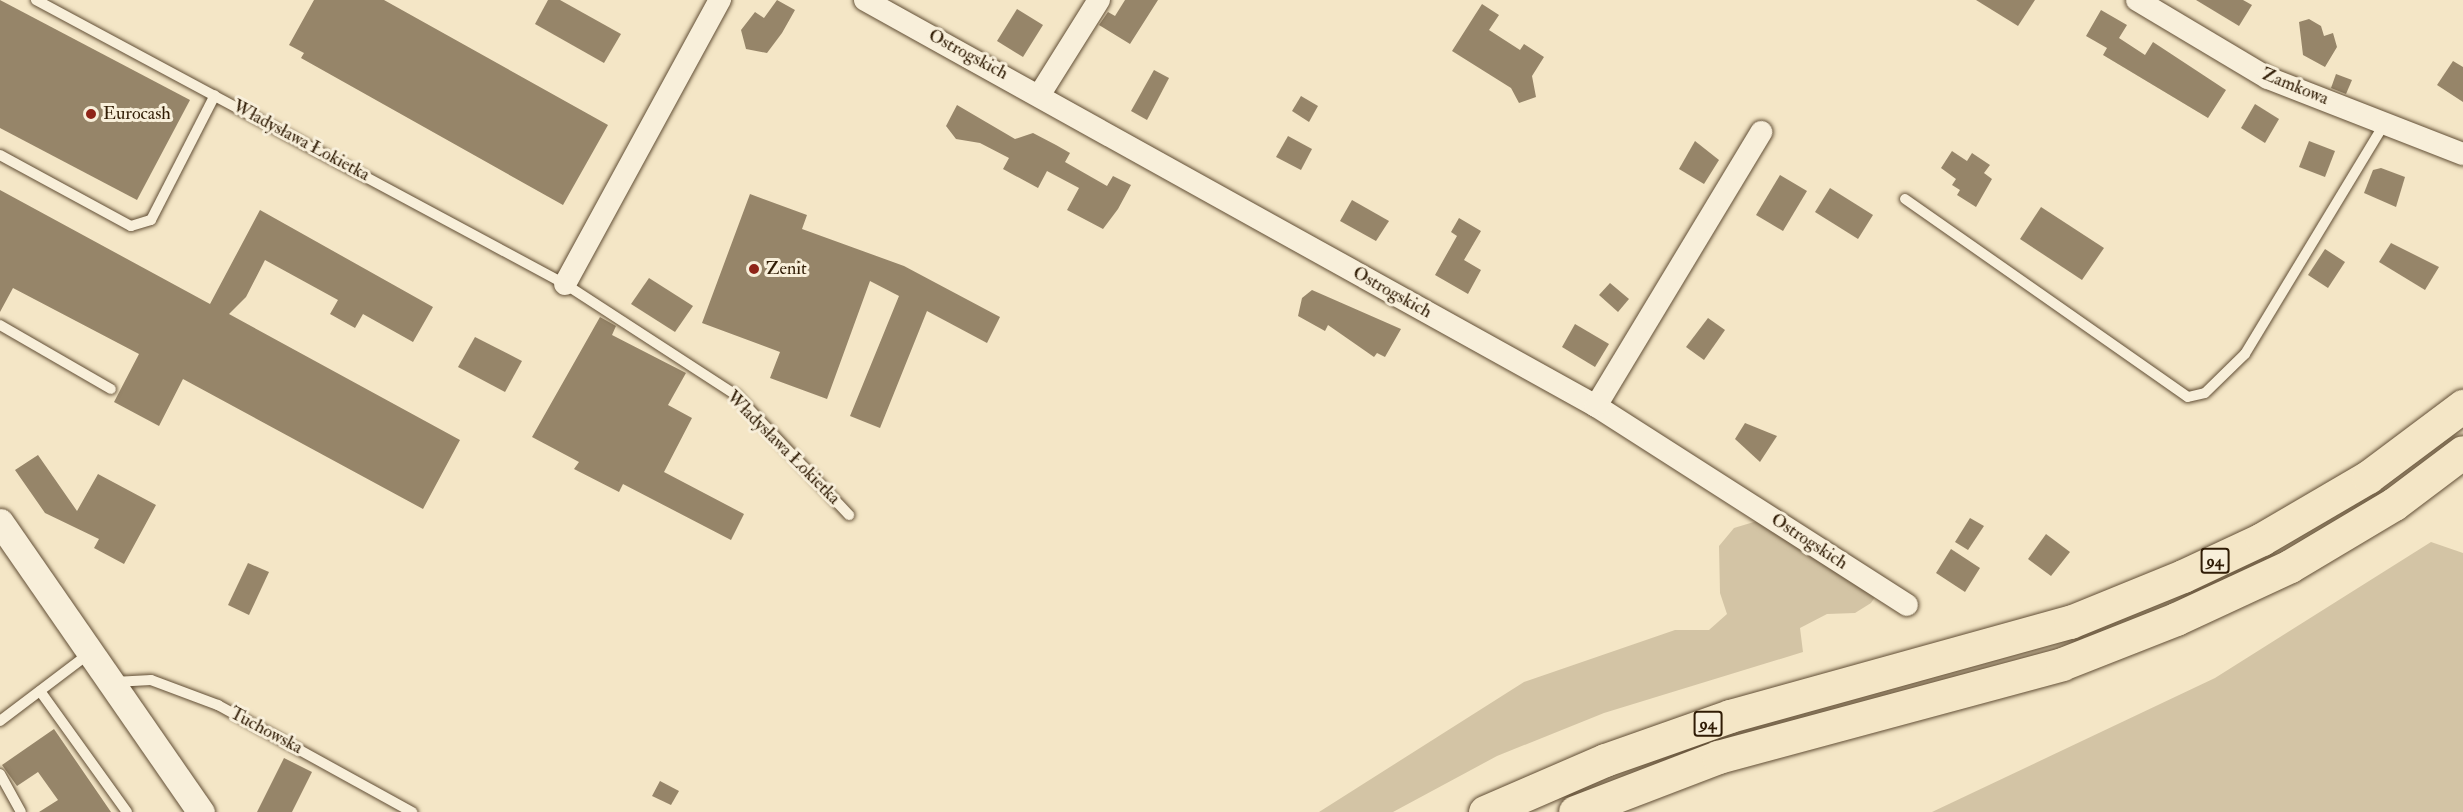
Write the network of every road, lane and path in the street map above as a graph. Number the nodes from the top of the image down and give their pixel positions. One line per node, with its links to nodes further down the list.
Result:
1 (36, 0): 8 (lane, Władysława Łokietka)
2 (720, 0): 14 (street)
3 (865, 0): 7 (street, Ostrogskich)
4 (1099, 0): 7 (street)
5 (2137, 0): 6 (street, Zamkowa)
6 (2168, 8): 9 (street, Zamkowa)
7 (1040, 94): 17 (street, Ostrogskich)
8 (215, 95): 12 (lane); 14 (lane, Władysława Łokietka)
9 (2386, 122): 11 (street, Zamkowa); 13 (lane)
10 (1761, 132): 17 (street)
11 (2463, 154)
12 (0, 155)
13 (1905, 199)
14 (565, 284): 20 (lane, Władysława Łokietka)
15 (0, 325): 16 (lane)
16 (111, 389)
17 (1596, 406): 22 (street, Ostrogskich)
18 (2463, 406): 32 (main road, 94)
19 (2463, 452): 33 (main road, 94)
20 (849, 515)
21 (0, 522): 23 (street)
22 (1907, 605)
23 (91, 653): 24 (street); 25 (lane)
24 (110, 683): 30 (street); 31 (lane, Tuchowska)
25 (40, 691): 26 (lane); 29 (lane)
26 (0, 722)
27 (0, 774): 28 (lane)
28 (21, 812)
29 (127, 812)
30 (201, 812)
31 (412, 812)
32 (1485, 812)
33 (1575, 812)

